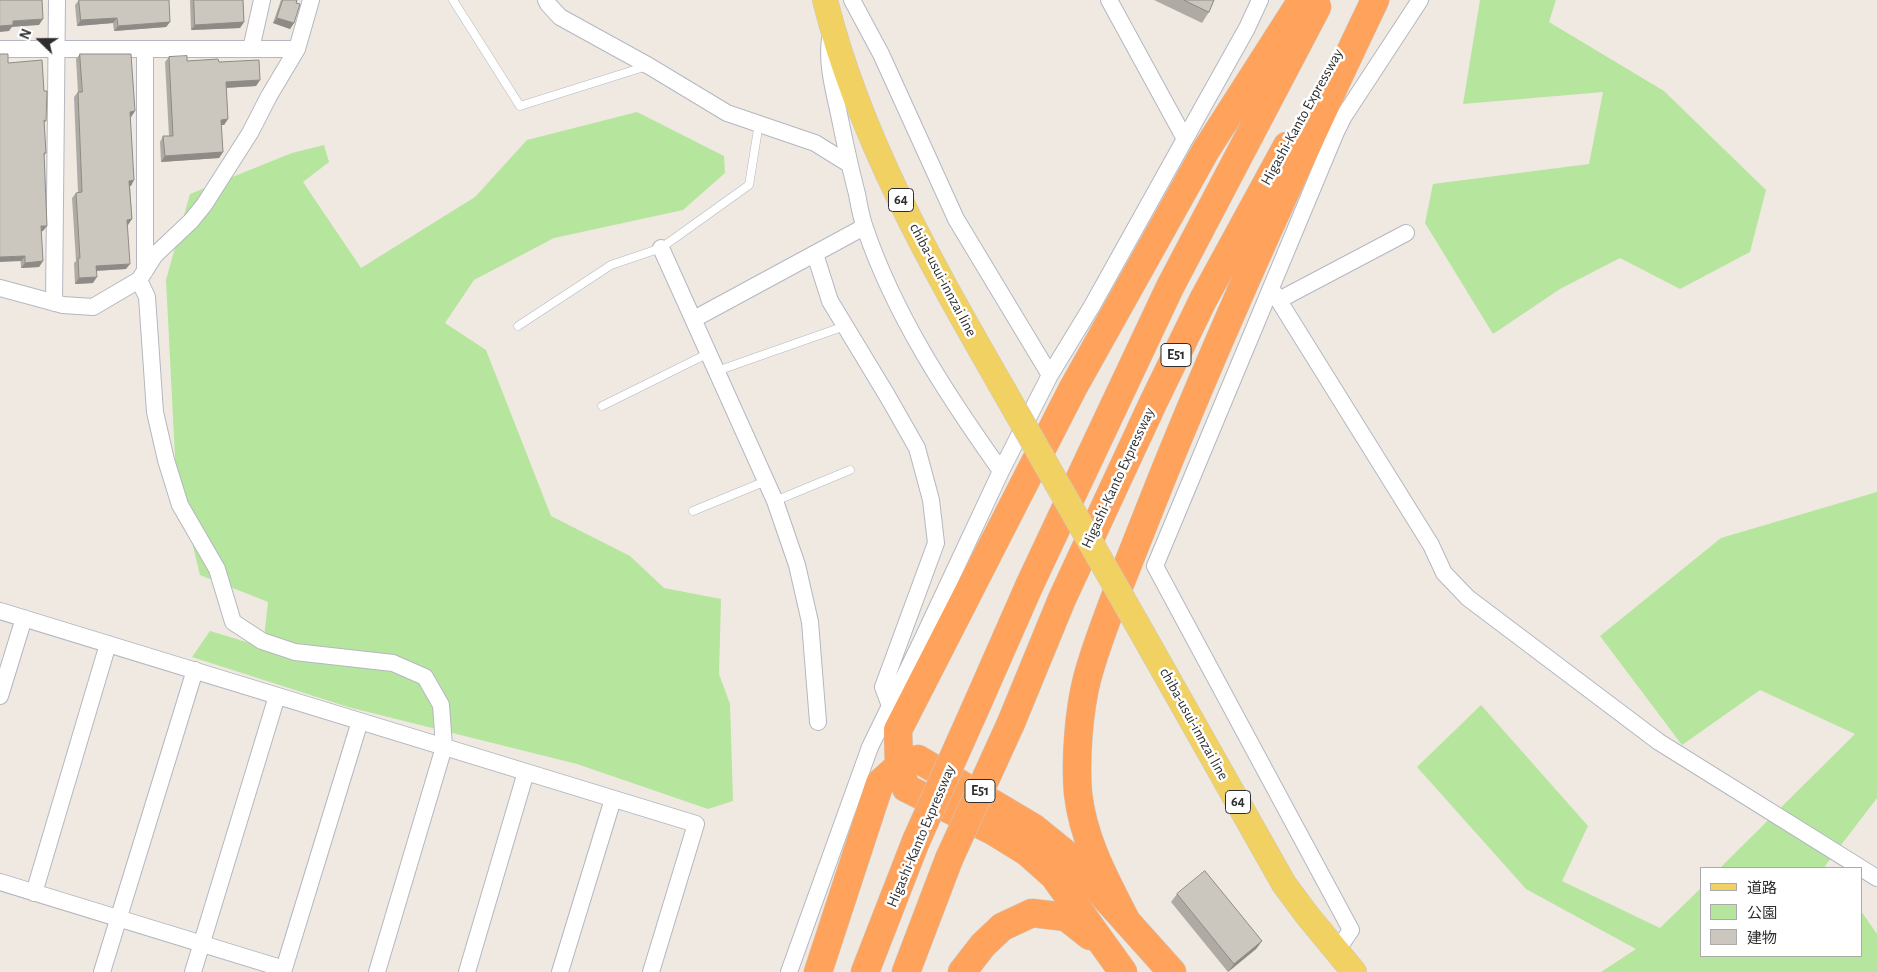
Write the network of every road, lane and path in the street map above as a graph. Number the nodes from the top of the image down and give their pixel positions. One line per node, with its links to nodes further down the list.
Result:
1 (57, 0): 17 (street)
2 (262, 0): 19 (street)
3 (311, 0): 20 (street)
4 (454, 0): 21 (lane)
5 (546, 0): 21 (street)
6 (825, 0): 15 (main road, chiba-usui-innzai line / 64)
7 (852, 0): 38 (street)
8 (1109, 0): 23 (street)
9 (1260, 0): 23 (street)
10 (1302, 0): 55 (highway)
11 (1321, 0): 77 (highway, Higashi-Kanto Expressway / E51, bridge)
12 (1366, 0): 78 (highway, Higashi-Kanto Expressway / E51, bridge)
13 (1375, 0): 64 (highway)
14 (1420, 0): 31 (street)
15 (832, 26): 24 (street); 67 (main road, chiba-usui-innzai line / 64, bridge)
16 (0, 49): 17 (street)
17 (56, 49): 18 (street); 32 (street)
18 (145, 49): 19 (street); 29 (street)
19 (251, 49): 20 (street)
20 (297, 49): 29 (street)
21 (649, 66): 22 (street)
22 (759, 123): 24 (street); 27 (lane)
23 (1185, 138): 38 (street)
24 (849, 164): 25 (street)
25 (864, 227): 28 (street); 41 (street)
26 (1406, 233): 31 (street)
27 (660, 248): 33 (street); 34 (lane)
28 (815, 254): 33 (street); 35 (street)
29 (142, 275): 32 (street); 54 (street)
30 (0, 288): 32 (street)
31 (1275, 294): 58 (street); 67 (street)
32 (54, 303)
33 (694, 319): 36 (street)
34 (518, 326)
35 (845, 326): 37 (lane); 51 (street)
36 (709, 353): 37 (street); 39 (lane)
37 (717, 371): 42 (street)
38 (1050, 376): 41 (street)
39 (602, 406)
40 (850, 470): 43 (lane)
41 (1000, 471): 51 (street)
42 (766, 481): 43 (street); 44 (lane)
43 (775, 501): 53 (street)
44 (693, 511)
45 (0, 611): 46 (street)
46 (24, 618): 47 (street); 49 (street)
47 (108, 644): 48 (street); 62 (street)
48 (195, 670): 50 (street); 63 (street)
49 (0, 696)
50 (277, 696): 52 (street); 65 (street)
51 (890, 706): 75 (street)
52 (360, 721): 54 (street); 68 (street)
53 (818, 722)
54 (444, 747): 56 (street); 71 (street)
55 (899, 766): 64 (highway); 66 (highway); 76 (highway)
56 (526, 772): 57 (street); 72 (street)
57 (613, 798): 73 (street); 74 (street)
58 (1859, 867)
59 (1862, 869): 60 (street)
60 (1877, 878)
61 (0, 882): 62 (street)
62 (34, 893): 63 (street)
63 (118, 919): 65 (street); 69 (street)
64 (1127, 922): 81 (highway)
65 (201, 944): 68 (street); 70 (street)
66 (1106, 949): 79 (highway); 80 (highway)
67 (1350, 967)
68 (284, 971)
69 (102, 972)
70 (193, 972)
71 (377, 972)
72 (467, 972)
73 (560, 972)
74 (651, 972)
75 (789, 972)
76 (818, 972)
77 (865, 972)
78 (906, 972)
79 (962, 972)
80 (1123, 972)
81 (1172, 972)

